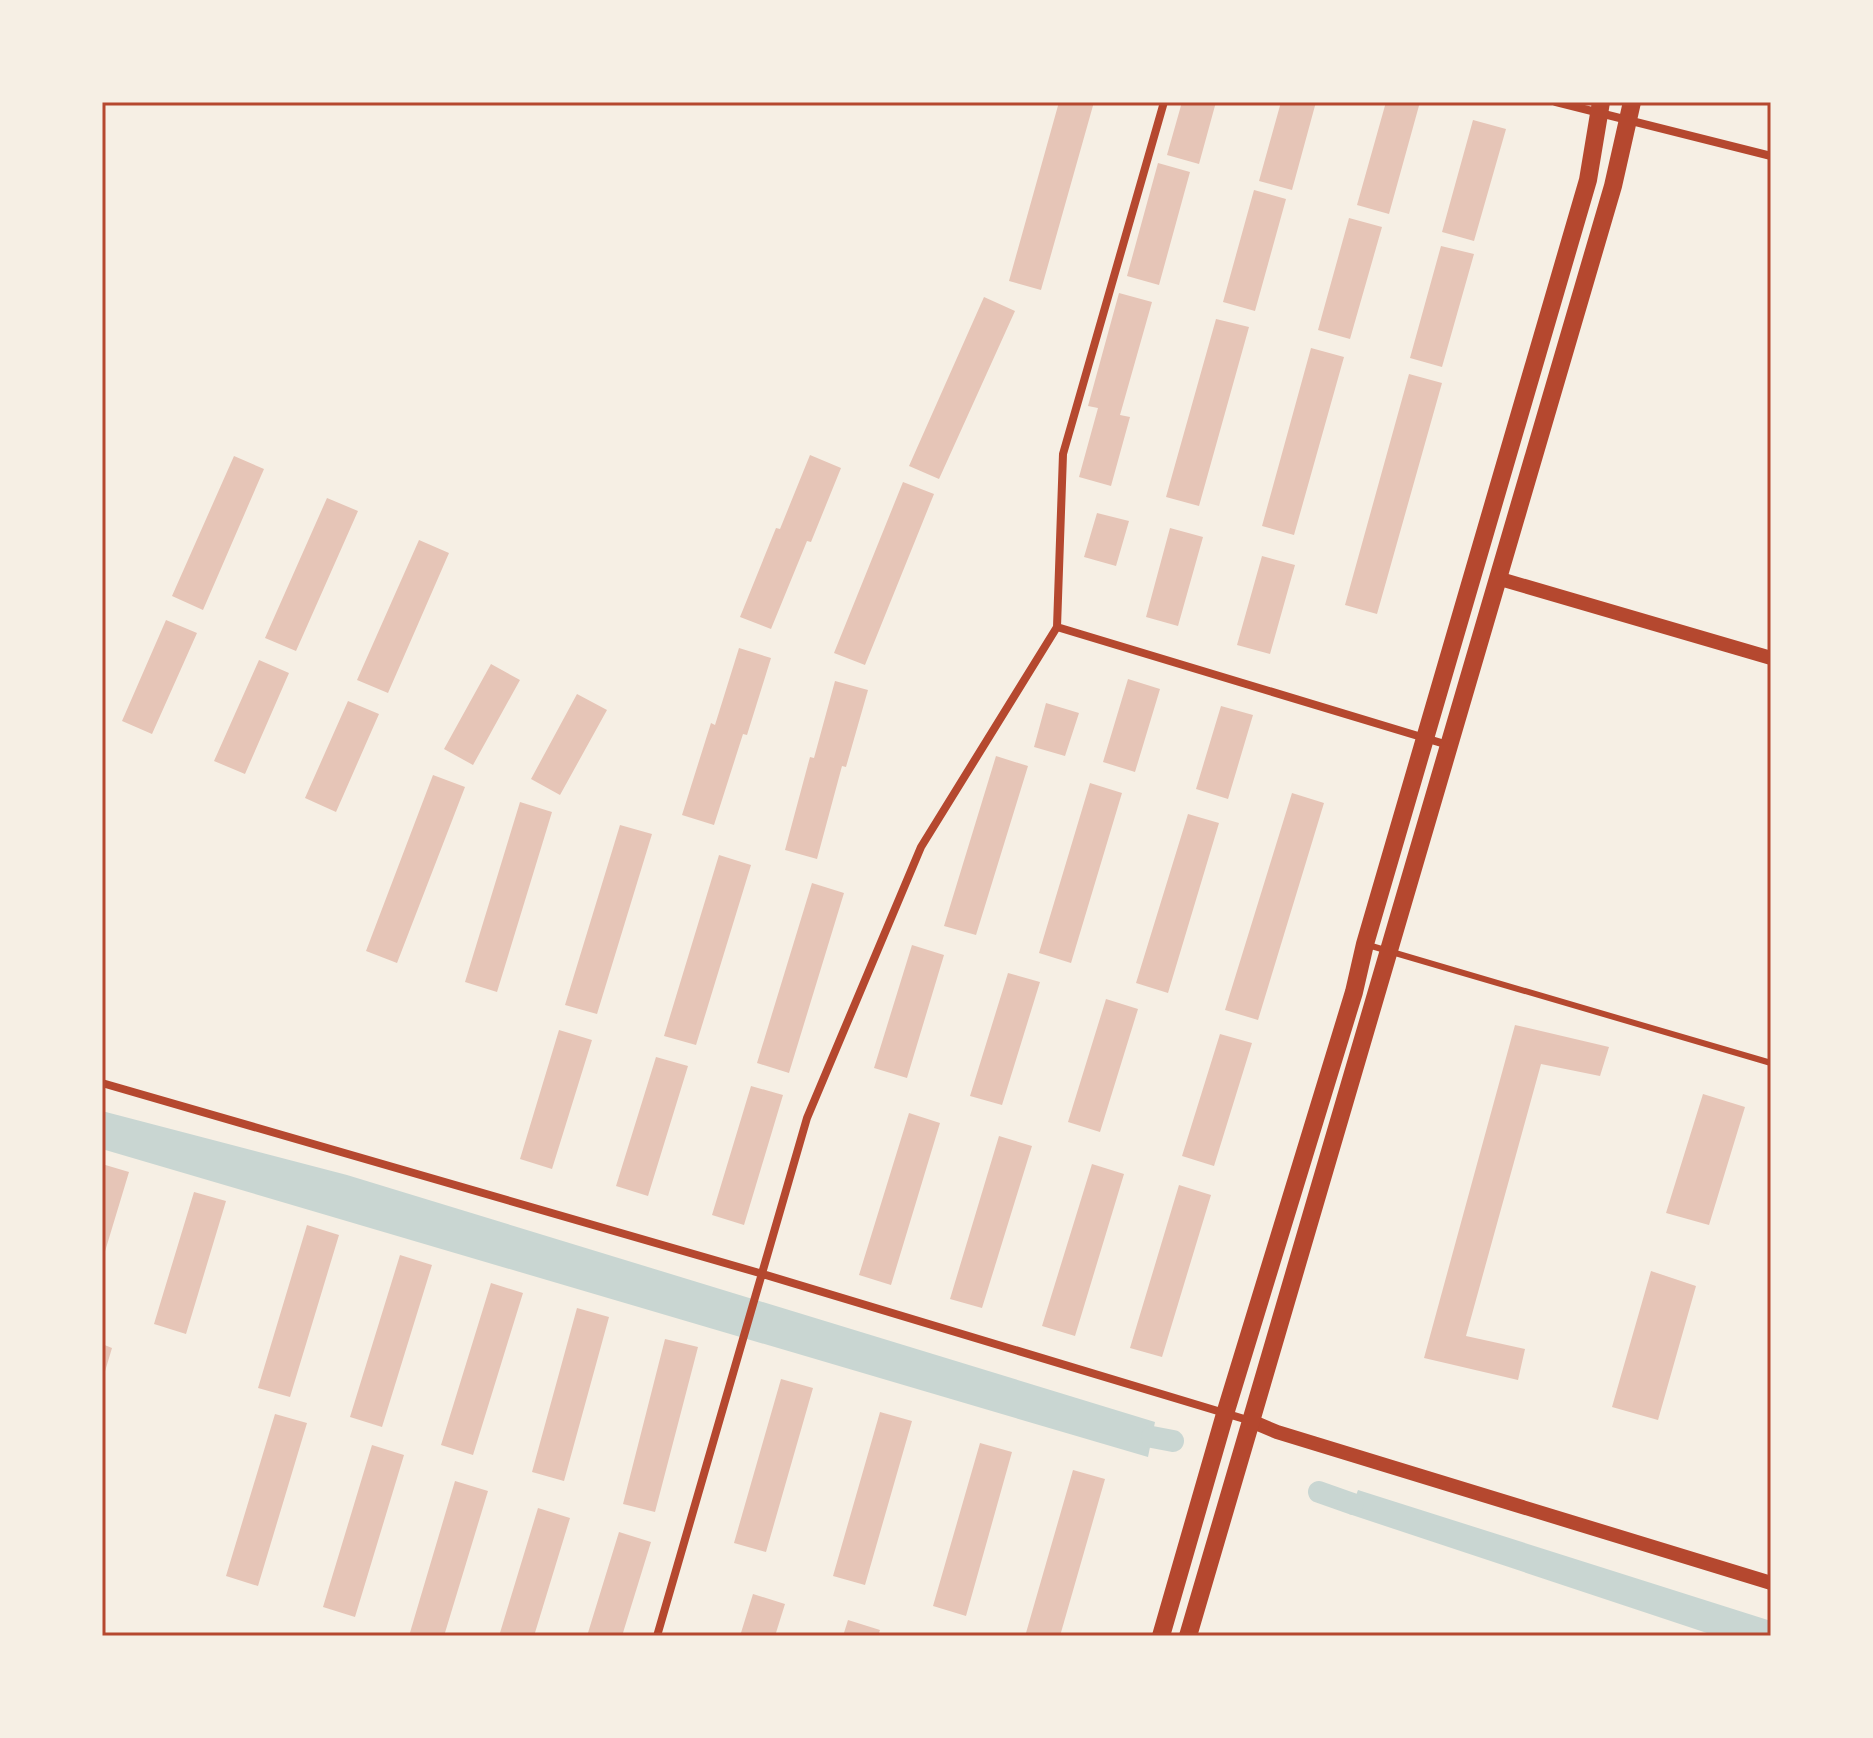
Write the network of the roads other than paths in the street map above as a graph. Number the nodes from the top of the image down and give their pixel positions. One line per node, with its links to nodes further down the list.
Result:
1 (1164, 102): 7 (street)
2 (1556, 102): 3 (street)
3 (1600, 107): 4 (street); 9 (main road)
4 (1630, 111): 5 (street); 6 (main road)
5 (1771, 156)
6 (1497, 578): 8 (street); 10 (main road)
7 (1057, 627): 9 (street); 15 (street)
8 (1771, 658)
9 (1426, 739): 10 (street); 11 (main road)
10 (1448, 745): 12 (main road)
11 (1365, 944): 12 (lane); 16 (main road)
12 (1388, 952): 13 (lane); 17 (main road)
13 (1771, 1063)
14 (102, 1083): 15 (street)
15 (763, 1274): 16 (street); 19 (street)
16 (1225, 1414): 17 (street); 20 (main road)
17 (1251, 1421): 18 (street); 21 (main road)
18 (1771, 1583)
19 (657, 1636)
20 (1161, 1636)
21 (1188, 1636)

